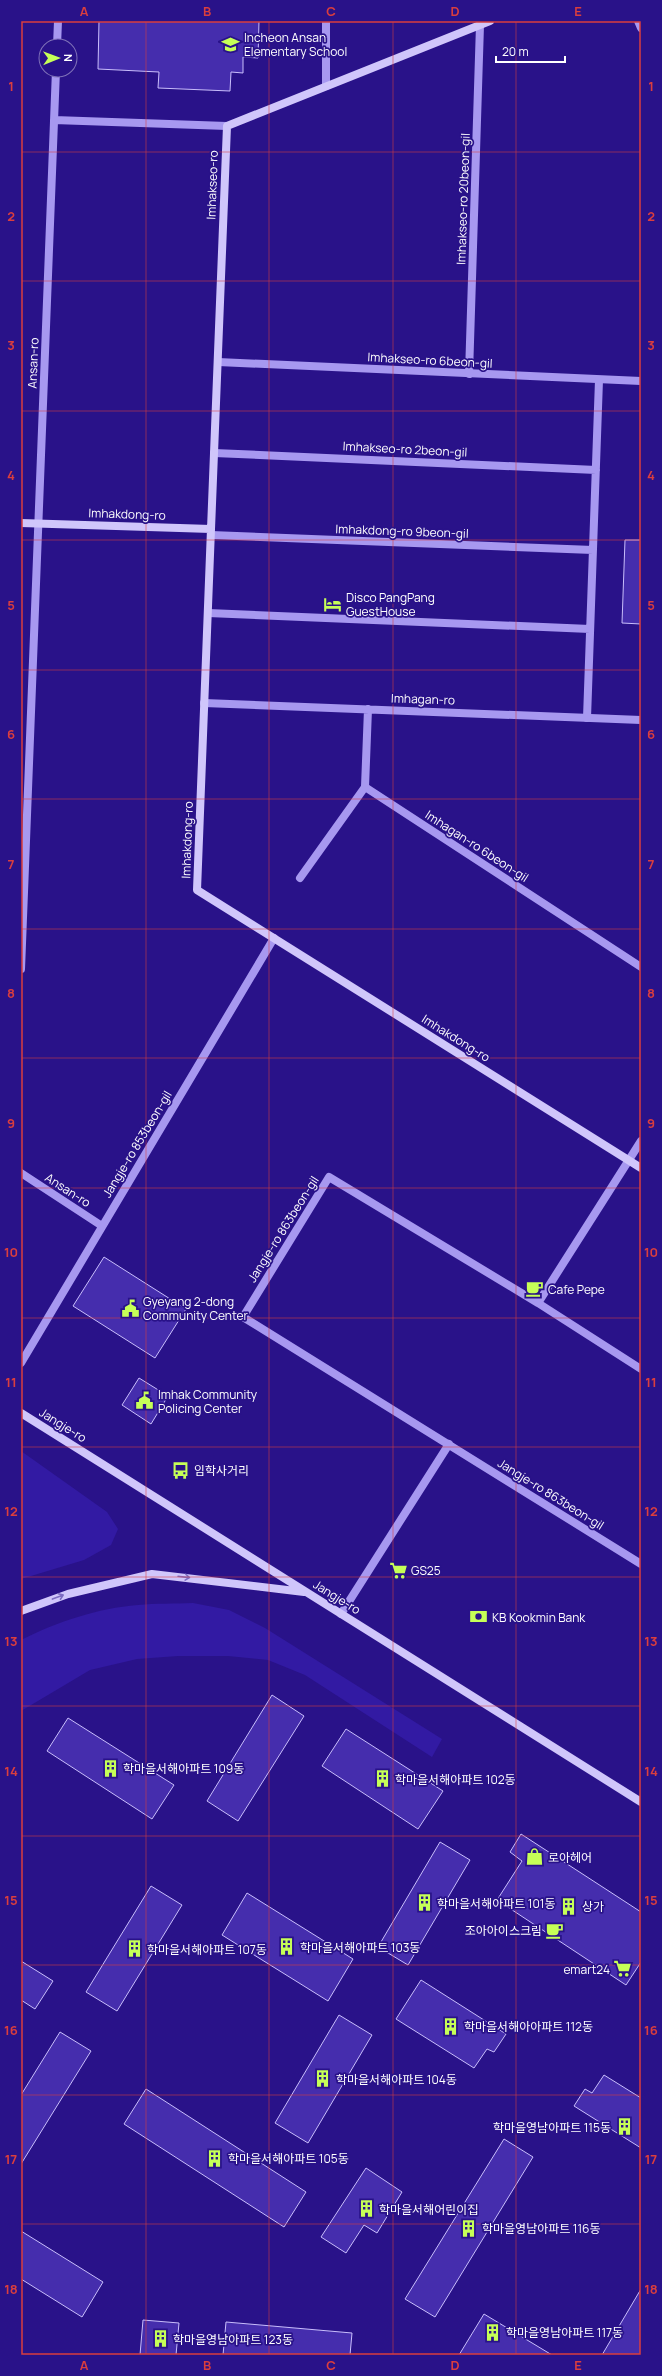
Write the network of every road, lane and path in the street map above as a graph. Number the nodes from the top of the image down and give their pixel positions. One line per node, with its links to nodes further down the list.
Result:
1 (58, 21): 7 (street)
2 (326, 21): 9 (street)
3 (490, 21): 5 (street)
4 (638, 21): 6 (street)
5 (480, 25): 9 (street); 13 (street, Imhakseo-ro 20beon-gil)
6 (641, 28)
7 (57, 38)
8 (56, 78): 10 (street, Ansan-ro)
9 (326, 86): 11 (street)
10 (54, 120): 11 (street); 19 (street, Ansan-ro)
11 (227, 126): 12 (street, Imhakseo-ro)
12 (218, 362): 13 (street, Imhakseo-ro 6beon-gil); 16 (street, Imhakseo-ro)
13 (469, 374): 14 (street, Imhakseo-ro 6beon-gil)
14 (599, 380): 15 (street, Imhakseo-ro 6beon-gil); 17 (street)
15 (641, 382)
16 (214, 453): 17 (street, Imhakseo-ro 2beon-gil); 20 (street, Imhakseo-ro)
17 (596, 470): 21 (street)
18 (21, 523): 19 (street, Imhakdong-ro)
19 (38, 523): 20 (street, Imhakdong-ro); 32 (street, Ansan-ro)
20 (211, 532): 21 (street, Imhakdong-ro 9beon-gil); 22 (street, Imhakdong-ro)
21 (593, 550): 23 (street)
22 (208, 613): 23 (street); 24 (street, Imhakdong-ro)
23 (590, 629): 26 (street)
24 (204, 703): 25 (street, Imhagan-ro); 30 (street, Imhakdong-ro)
25 (368, 709): 26 (street, Imhagan-ro); 28 (street)
26 (587, 718): 27 (street, Imhagan-ro)
27 (641, 720)
28 (365, 787): 29 (street); 31 (street, Imhagan-ro 6beon-gil)
29 (300, 878)
30 (274, 938): 34 (street, Imhakdong-ro); 37 (street, Jangje-ro 853beon-gil)
31 (641, 967)
32 (21, 969)
33 (641, 1141): 34 (street)
34 (629, 1160): 35 (street, Imhakdong-ro); 38 (street)
35 (641, 1168)
36 (21, 1174): 37 (street, Ansan-ro)
37 (102, 1226): 39 (street, Jangje-ro 853beon-gil)
38 (538, 1303): 40 (street, Jangje-ro 863beon-gil); 42 (street, Jangje-ro 863beon-gil)
39 (21, 1363)
40 (641, 1369)
41 (21, 1413): 44 (street, Jangje-ro)
42 (449, 1444): 43 (street, Jangje-ro 863beon-gil); 46 (street)
43 (641, 1564)
44 (306, 1592): 45 (street, one-way to 44); 46 (street, Jangje-ro)
45 (21, 1611)
46 (341, 1614): 47 (street, Jangje-ro)
47 (641, 1802)

